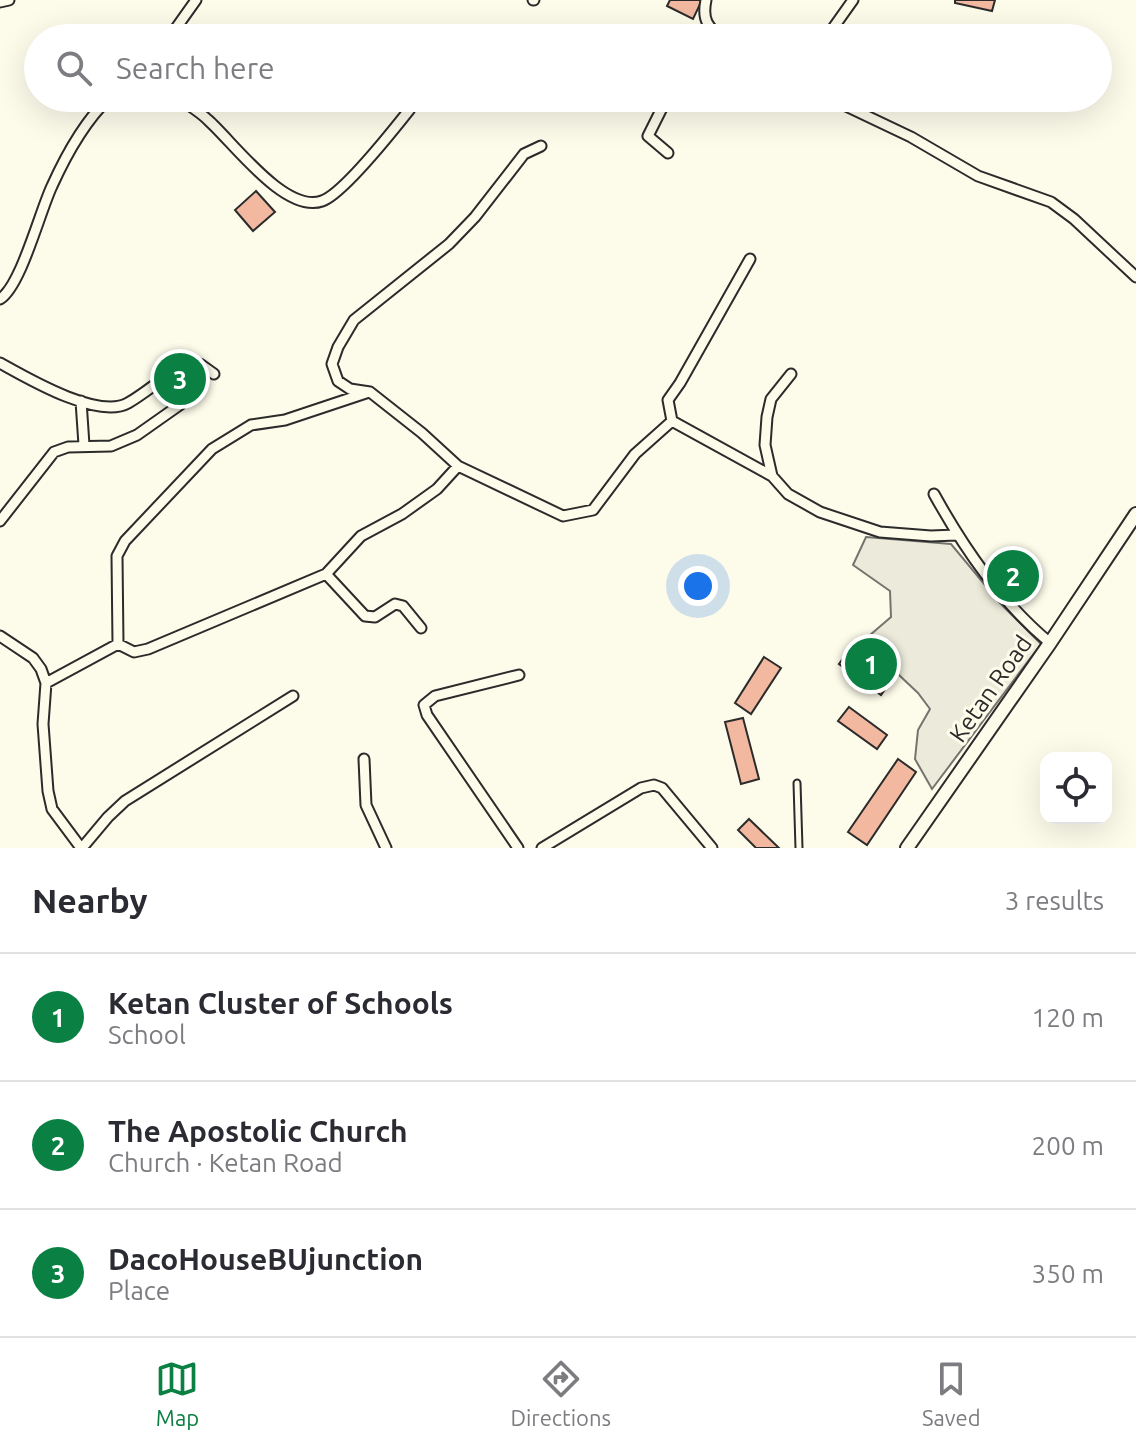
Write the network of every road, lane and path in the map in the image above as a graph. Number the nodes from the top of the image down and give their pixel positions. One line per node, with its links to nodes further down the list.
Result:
1 (9, 0): 5 (street)
2 (196, 0): 6 (street)
3 (706, 0): 7 (street)
4 (853, 0): 8 (street)
5 (0, 2)
6 (179, 24)
7 (707, 24)
8 (836, 24)
9 (93, 112): 18 (street)
10 (198, 112): 11 (street)
11 (408, 112)
12 (660, 112): 15 (street)
13 (858, 112): 17 (street)
14 (541, 146): 22 (street)
15 (668, 153)
16 (750, 259): 25 (street)
17 (1136, 277)
18 (0, 299)
19 (0, 363): 23 (street)
20 (214, 374): 23 (street)
21 (791, 374): 28 (street)
22 (370, 392): 27 (street); 37 (street)
23 (81, 401): 26 (street)
24 (181, 404): 26 (street)
25 (672, 421): 27 (street); 28 (street)
26 (84, 445): 31 (street)
27 (458, 466): 33 (street)
28 (772, 476): 32 (street)
29 (934, 494): 32 (street)
30 (1136, 514): 36 (street, Ketan Road)
31 (0, 521)
32 (956, 535): 36 (street)
33 (326, 574): 34 (street); 37 (street)
34 (421, 628)
35 (0, 636): 39 (street)
36 (1050, 643): 49 (street, Ketan Road)
37 (118, 644): 39 (street)
38 (519, 675): 45 (street)
39 (46, 683): 43 (street)
40 (293, 696): 43 (street)
41 (364, 759): 44 (street)
42 (797, 783): 48 (lane)
43 (82, 848)
44 (386, 848)
45 (518, 848)
46 (542, 848): 47 (street)
47 (712, 848)
48 (799, 848)
49 (907, 848)

